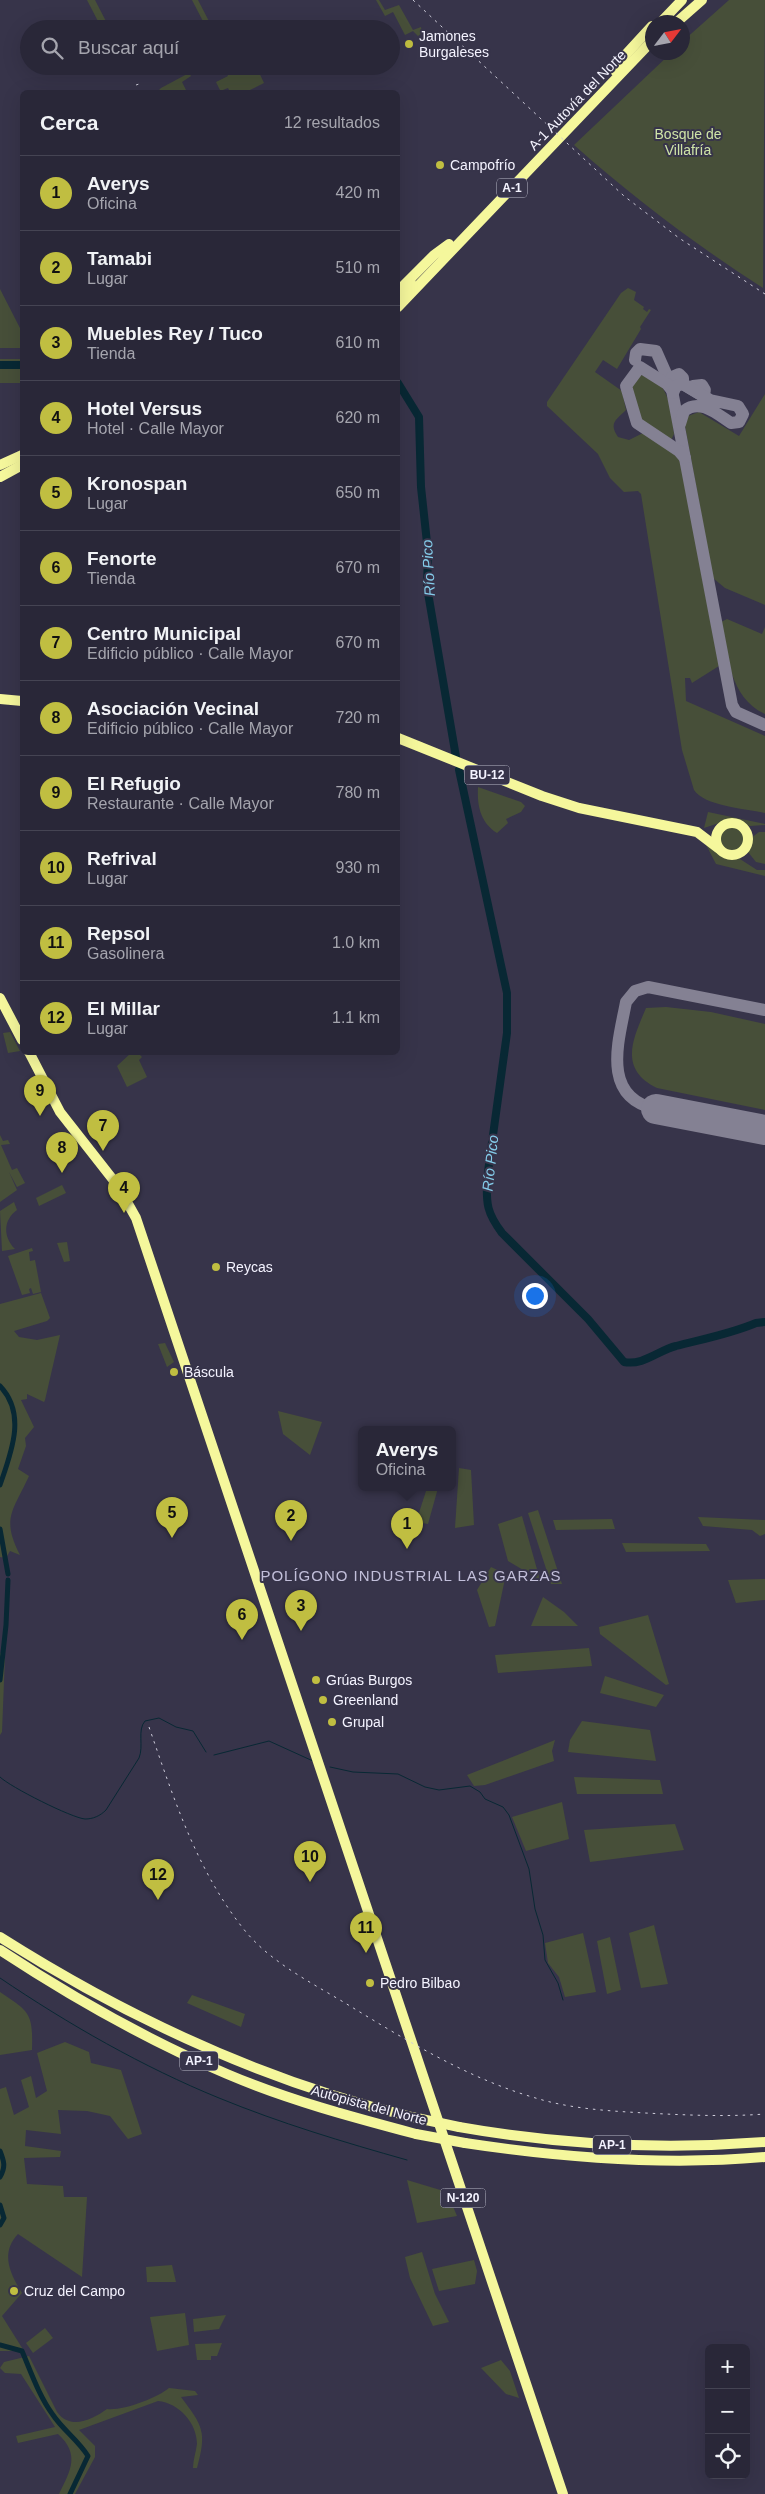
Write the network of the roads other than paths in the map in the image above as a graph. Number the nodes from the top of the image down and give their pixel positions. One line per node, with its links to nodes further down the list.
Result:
1 (676, 0): 5 (highway)
2 (682, 0): 6 (highway)
3 (692, 0): 7 (highway)
4 (702, 0): 8 (highway)
5 (662, 15)
6 (668, 15)
7 (677, 15)
8 (685, 15)
9 (645, 34): 14 (highway)
10 (645, 39): 14 (highway, A-1 Autovía del Norte / A-1)
11 (645, 49): 13 (highway, A-1 Autovía del Norte / A-1)
12 (645, 51): 13 (highway, A-1)
13 (626, 69): 18 (highway, A-1 Autovía del Norte / A-1)
14 (615, 71): 15 (highway, A-1 Autovía del Norte / A-1)
15 (449, 244): 16 (highway); 17 (highway, A-1 Autovía del Norte / A-1)
16 (400, 290)
17 (400, 295)
18 (400, 306)
19 (20, 454): 21 (highway)
20 (20, 454): 22 (highway)
21 (0, 460)
22 (0, 465)
23 (20, 465): 25 (highway)
24 (20, 465): 26 (highway)
25 (0, 473)
26 (0, 477)
27 (0, 699): 28 (highway)
28 (20, 701)
29 (400, 739): 31 (highway, BU-12)
30 (723, 826): 31 (highway, BU-12); 32 (highway); 32 (highway, BU-12)
31 (697, 832): 32 (highway, BU-12)
32 (718, 848)
33 (0, 998): 34 (highway)
34 (20, 1036)
35 (31, 1055): 40 (highway, N-120)
36 (0, 1937): 38 (highway, Autopista del Norte / AP-1, bridge)
37 (0, 1950): 39 (highway, Autopista del Norte / AP-1, bridge)
38 (765, 2142)
39 (765, 2156)
40 (562, 2494)

